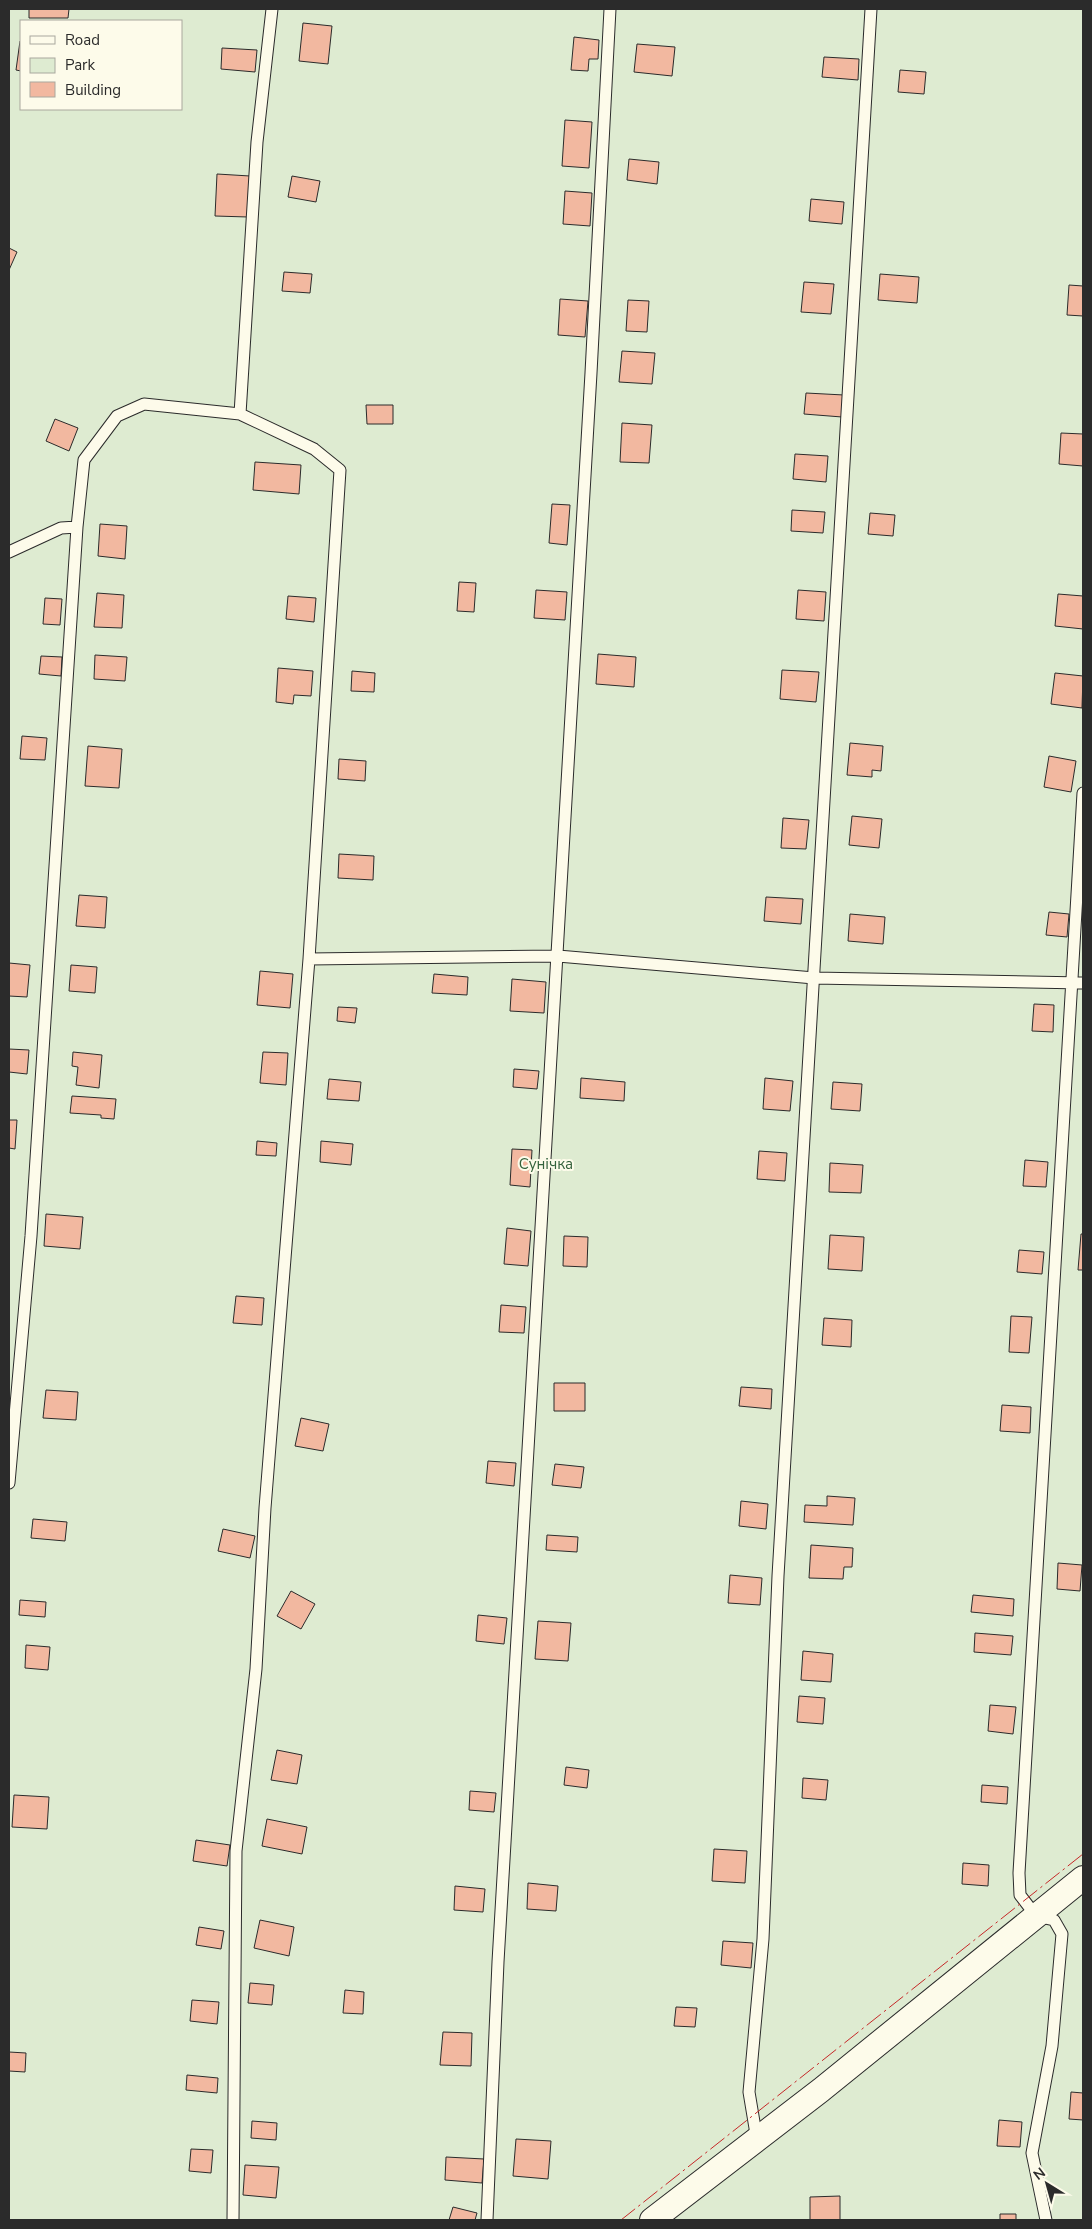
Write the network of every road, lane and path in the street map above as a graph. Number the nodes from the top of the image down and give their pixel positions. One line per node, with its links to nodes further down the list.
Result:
1 (272, 9): 4 (lane)
2 (610, 9): 8 (lane)
3 (871, 9): 10 (lane)
4 (240, 414): 5 (lane); 9 (lane)
5 (77, 527): 6 (lane); 12 (lane)
6 (9, 552)
7 (1083, 793): 11 (lane)
8 (558, 956): 9 (lane); 10 (lane); 17 (lane)
9 (309, 959): 16 (lane)
10 (814, 978): 11 (lane); 15 (lane)
11 (1078, 982): 14 (lane)
12 (9, 1484)
13 (1083, 1878): 14 (street)
14 (1036, 1916): 15 (street); 19 (lane)
15 (757, 2140): 18 (street)
16 (233, 2220)
17 (487, 2220)
18 (652, 2220)
19 (1046, 2220)

